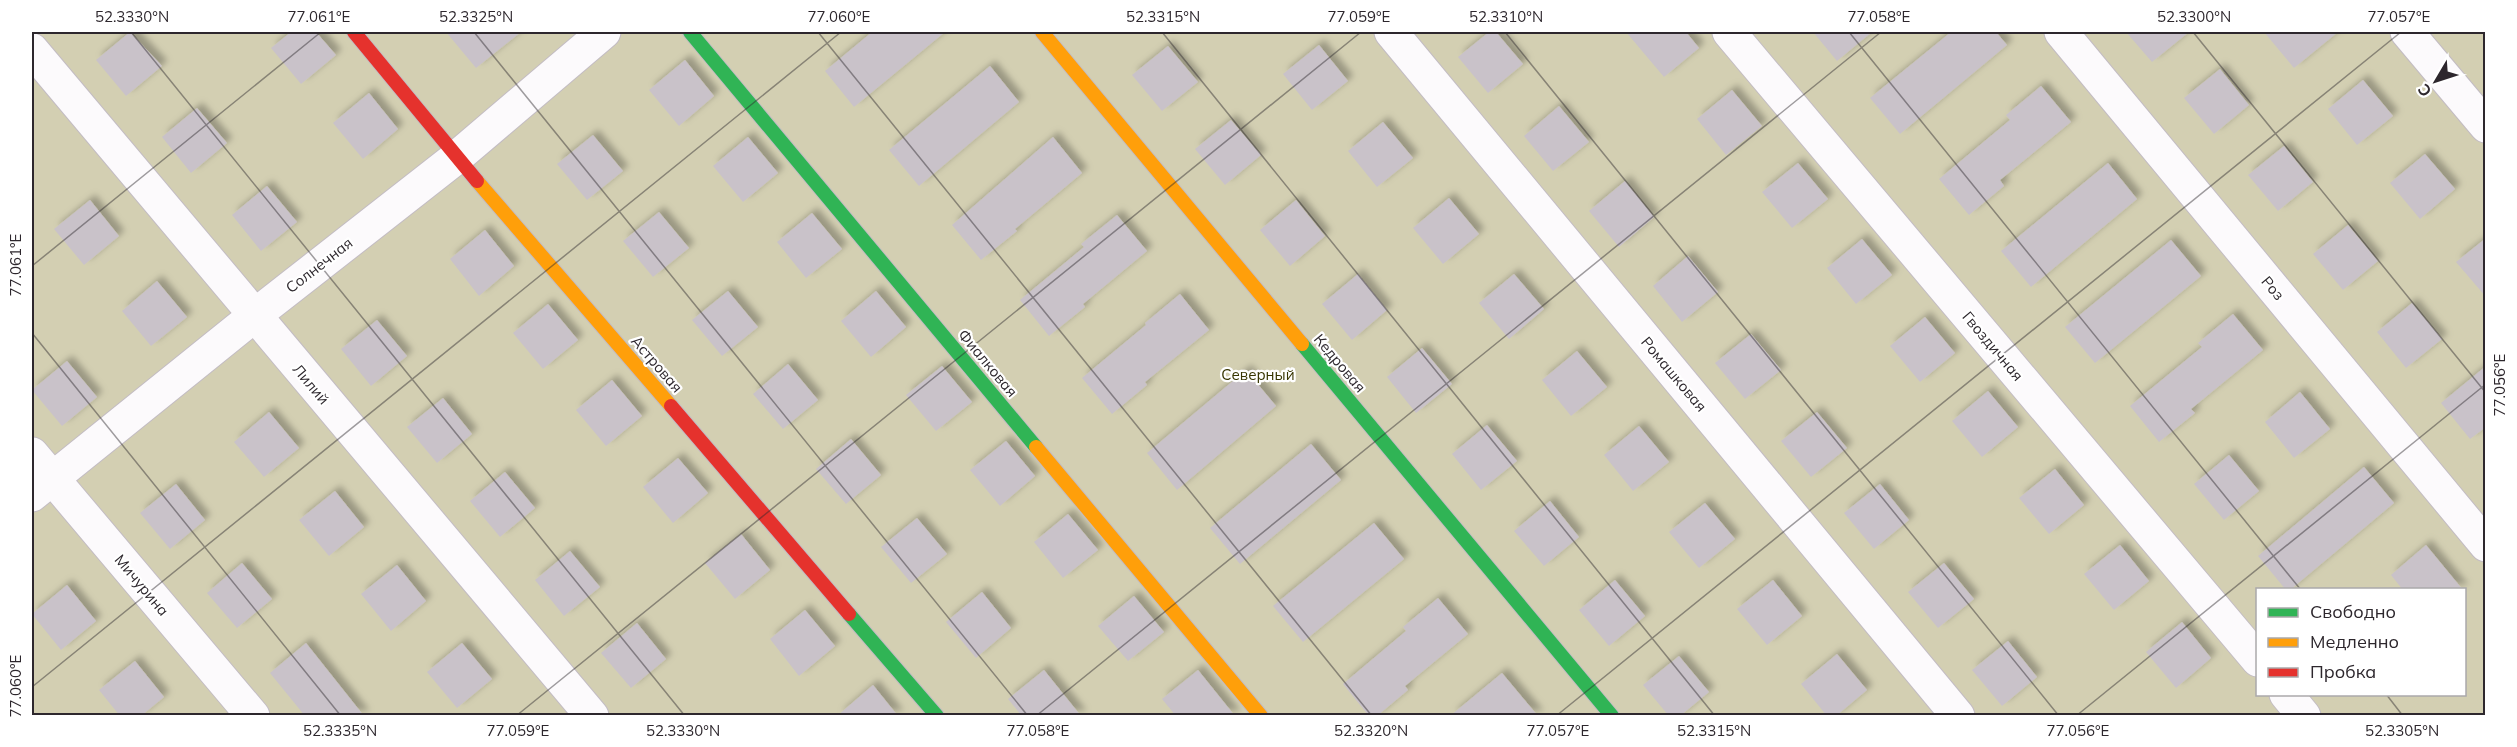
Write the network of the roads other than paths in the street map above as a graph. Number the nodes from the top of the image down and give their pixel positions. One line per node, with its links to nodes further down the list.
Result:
1 (354, 32): 11 (street, Астровая)
2 (604, 32): 11 (street, Солнечная)
3 (690, 32): 20 (street, Фиалковая)
4 (1042, 32): 21 (street, Кедровая)
5 (1390, 32): 22 (street, Ромашковая)
6 (1729, 32): 15 (street, Гвоздичная)
7 (2061, 32): 14 (street, Роз)
8 (2407, 32): 10 (street)
9 (32, 50): 12 (street, Лилий)
10 (2486, 126)
11 (457, 157): 12 (street, Солнечная); 19 (street, Астровая)
12 (254, 316): 13 (street, Солнечная); 18 (street, Лилий)
13 (38, 476): 17 (street, Мичурина)
14 (2486, 544)
15 (2256, 658)
16 (2288, 696): 23 (street)
17 (253, 716)
18 (592, 716)
19 (937, 716)
20 (1261, 716)
21 (1612, 716)
22 (1958, 716)
23 (2304, 716)

